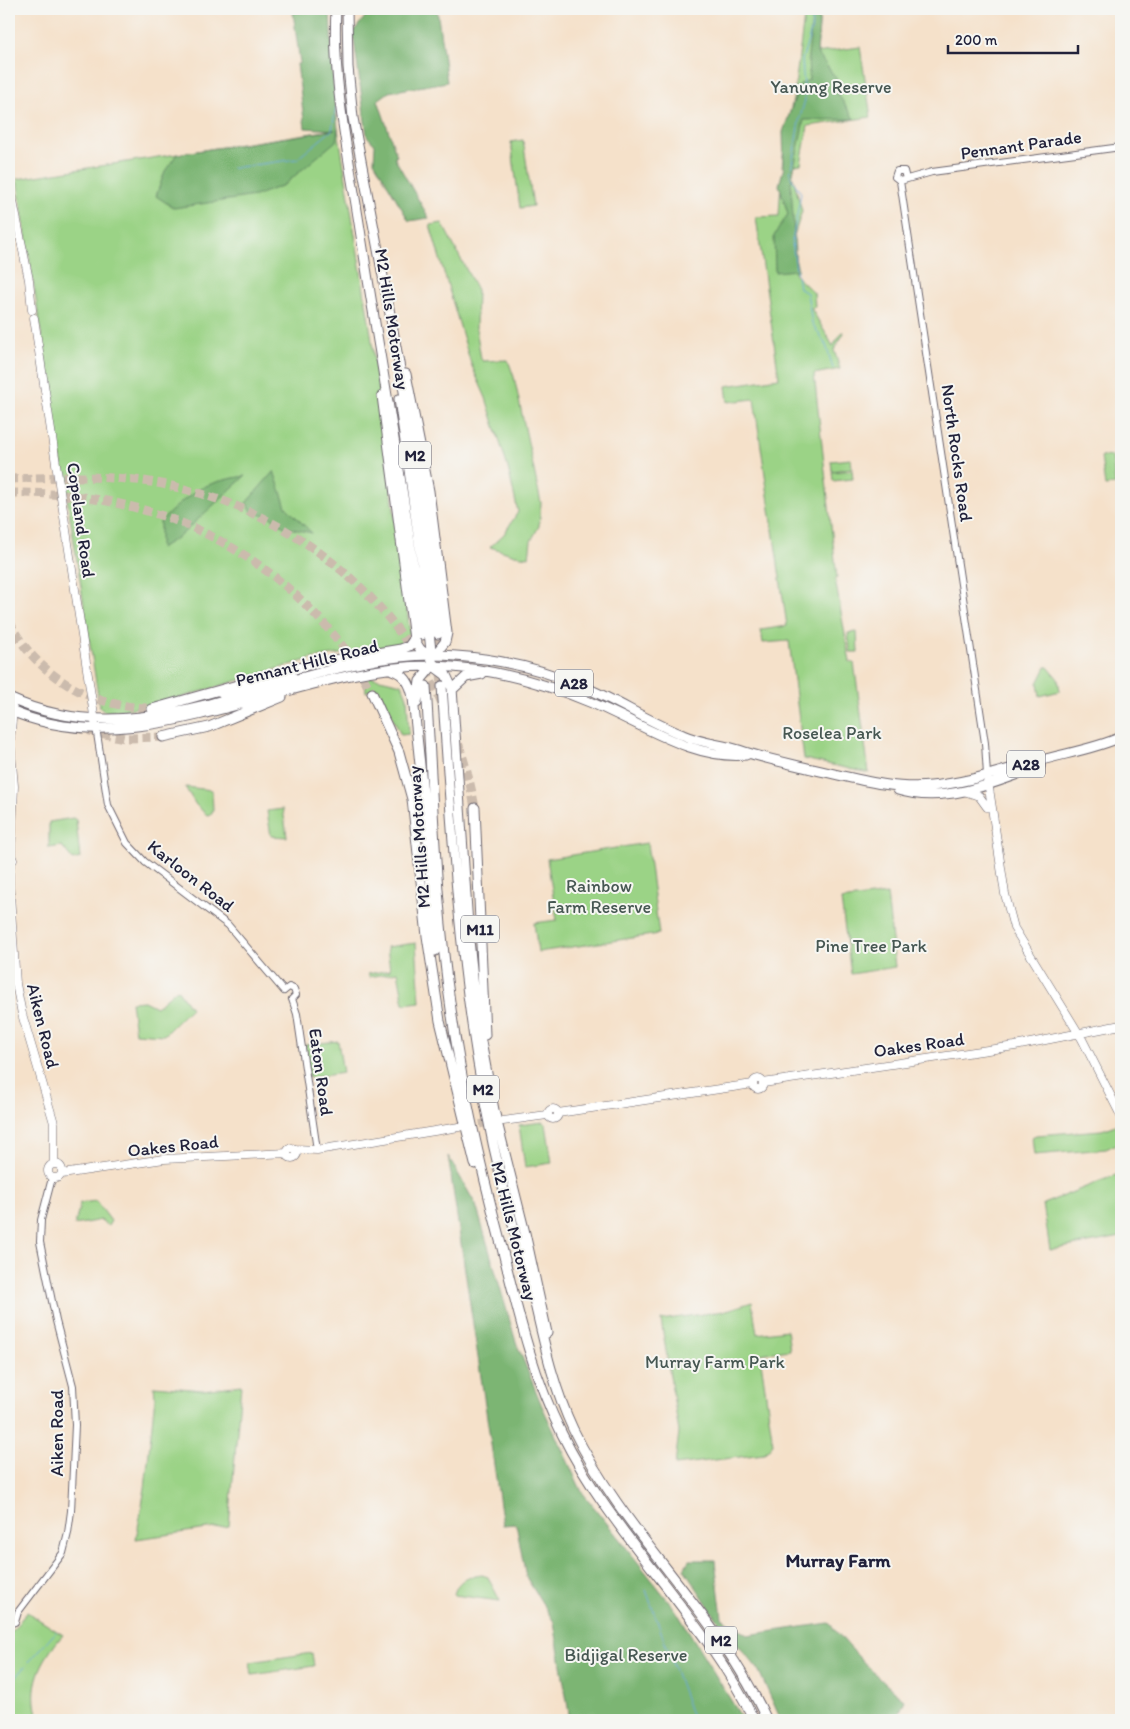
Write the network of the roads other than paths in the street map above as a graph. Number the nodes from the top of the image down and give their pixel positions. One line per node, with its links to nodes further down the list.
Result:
1 (336, 9): 6 (highway, M2 Hills Motorway / M2)
2 (347, 9): 7 (highway, M2 Hills Motorway / M2)
3 (1121, 147): 4 (street, Pennant Parade)
4 (904, 178): 37 (street, North Rocks Road)
5 (9, 182): 29 (main road, Copeland Road)
6 (365, 262): 8 (highway, M2 Hills Motorway / M2); 12 (highway, M2)
7 (383, 277): 9 (highway); 10 (highway, M2); 11 (highway, M2 Hills Motorway / M2)
8 (372, 298): 9 (highway); 12 (highway, M2 Hills Motorway / M2)
9 (410, 473): 16 (highway)
10 (446, 626): 15 (highway); 16 (highway)
11 (438, 634)
12 (418, 637): 13 (highway); 16 (highway)
13 (395, 654): 14 (highway); 16 (highway, Pennant Hills Road / A28); 17 (highway); 28 (highway, Pennant Hills Road / A28)
14 (357, 656): 17 (highway); 28 (highway)
15 (457, 656): 16 (highway, Pennant Hills Road / A28); 33 (highway, Pennant Hills Road / A28)
16 (431, 659): 18 (highway, Pennant Hills Road / A28); 19 (highway, Pennant Hills Road / A28); 23 (highway); 30 (highway, M2)
17 (335, 664): 24 (highway)
18 (386, 669): 20 (highway, Pennant Hills Road / A28); 30 (highway)
19 (497, 673): 23 (highway); 34 (highway, Pennant Hills Road / A28)
20 (309, 684): 29 (highway, Pennant Hills Road / A28); 31 (highway)
21 (426, 686): 58 (highway, M2 Hills Motorway / M2)
22 (442, 686): 59 (highway, M2 Hills Motorway / M2)
23 (452, 690): 50 (highway, M2)
24 (222, 693)
25 (372, 693): 47 (highway)
26 (9, 698): 27 (main road, Aiken Road); 29 (highway, Pennant Hills Road / A28)
27 (11, 711): 29 (highway, Pennant Hills Road / A28); 43 (main road, Aiken Road)
28 (113, 718): 29 (highway, Pennant Hills Road / A28)
29 (95, 723): 44 (street, Karloon Road)
30 (416, 726): 47 (highway, M2)
31 (163, 737)
32 (1121, 737): 36 (highway, Pennant Hills Road / A28)
33 (697, 741): 34 (highway); 35 (highway, Pennant Hills Road / A28)
34 (710, 752): 35 (highway, Pennant Hills Road / A28)
35 (749, 755): 38 (highway, Pennant Hills Road / A28)
36 (1065, 755): 37 (highway, Pennant Hills Road / A28); 39 (highway, Pennant Hills Road / A28)
37 (985, 776): 38 (highway, Pennant Hills Road / A28); 39 (main road, North Rocks Road)
38 (879, 784): 40 (highway, Pennant Hills Road / A28)
39 (986, 786): 40 (highway, Pennant Hills Road / A28); 41 (main road, North Rocks Road); 45 (main road, North Rocks Road)
40 (964, 791): 41 (main road)
41 (987, 807): 45 (main road, North Rocks Road)
42 (476, 808): 50 (highway, M11)
43 (10, 859): 55 (main road, Aiken Road)
44 (284, 992): 46 (street); 46 (street)
45 (1052, 992): 49 (main road, North Rocks Road)
46 (292, 999): 54 (street, Eaton Road)
47 (440, 1021): 58 (highway, M2)
48 (1121, 1025): 49 (main road, Oakes Road)
49 (1078, 1033): 51 (main road, North Rocks Road); 52 (main road, Oakes Road)
50 (494, 1110): 59 (highway, M2 Hills Motorway / M2)
51 (1121, 1116)
52 (503, 1121)
53 (459, 1127): 54 (main road)
54 (314, 1150): 56 (main road, Oakes Road)
55 (54, 1164): 56 (main road); 57 (main road)
56 (62, 1174): 57 (main road)
57 (52, 1178): 60 (street, Aiken Road)
58 (520, 1320): 61 (highway, M2 Hills Motorway / M2)
59 (554, 1381): 62 (highway, M2 Hills Motorway / M2)
60 (10, 1620)
61 (754, 1720)
62 (767, 1720)

